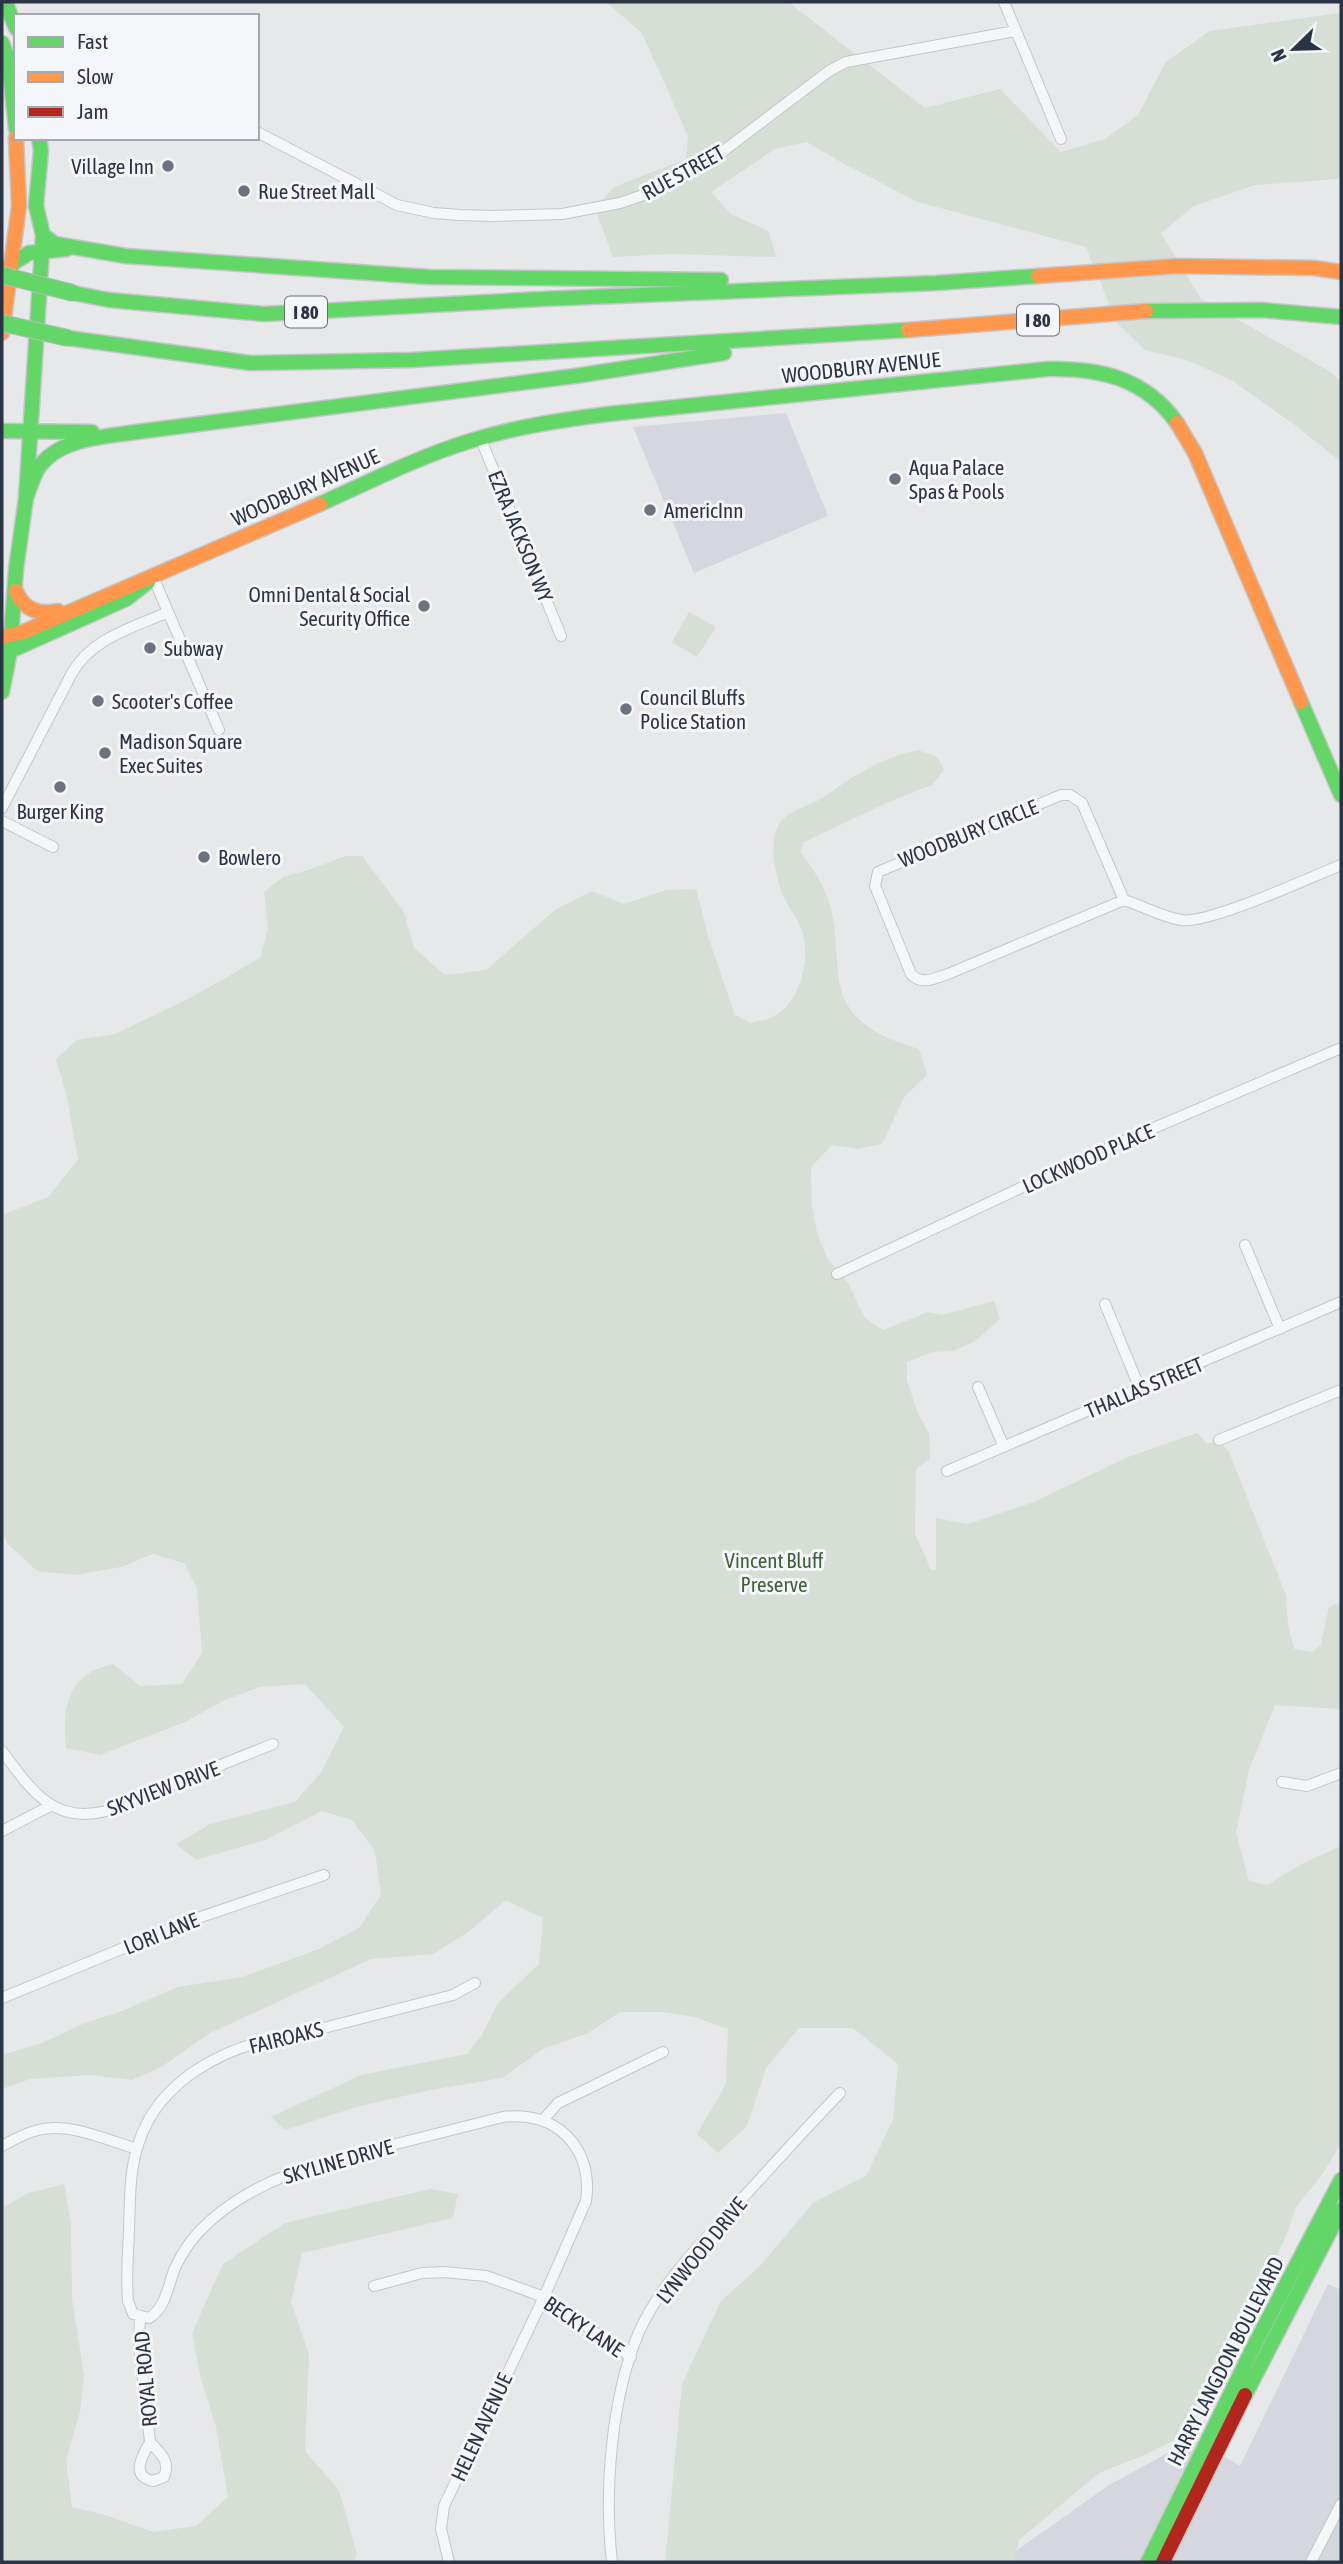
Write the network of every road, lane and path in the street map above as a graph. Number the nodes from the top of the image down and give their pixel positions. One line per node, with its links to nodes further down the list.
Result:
1 (5, 2): 3 (main road)
2 (1004, 2): 4 (street)
3 (14, 23)
4 (1015, 31): 7 (street, RUE STREET); 8 (street)
5 (2, 44): 6 (main road)
6 (13, 77)
7 (259, 133)
8 (1061, 139)
9 (16, 140): 12 (main road)
10 (39, 140): 11 (main road)
11 (42, 243): 12 (main road); 14 (main road); 20 (main road)
12 (6, 270): 14 (main road, I 80, bridge); 17 (main road)
13 (1341, 272): 14 (main road, I 80)
14 (936, 283)
15 (1341, 317): 18 (main road, I 80)
16 (2, 323): 18 (main road, I 80, bridge)
17 (2, 333)
18 (839, 336): 21 (main road)
19 (2, 431): 20 (main road)
20 (28, 432): 21 (main road); 23 (main road)
21 (136, 432): 23 (main road)
22 (480, 437): 24 (main road, WOODBURY AVENUE); 28 (street, EZRA JACKSON WY); 32 (main road, WOODBURY AVENUE)
23 (26, 498): 25 (main road)
24 (153, 577): 26 (main road, WOODBURY AVENUE); 27 (street); 29 (main road, WOODBURY AVENUE)
25 (15, 586): 26 (main road); 29 (main road)
26 (80, 606): 29 (main road, WOODBURY AVENUE)
27 (168, 612): 31 (street); 33 (street)
28 (561, 636)
29 (6, 644): 30 (main road)
30 (2, 692)
31 (219, 730)
32 (1341, 795)
33 (2, 808)
34 (2, 821): 35 (street)
35 (53, 847)
36 (1341, 865): 37 (street)
37 (1124, 900): 37 (street, WOODBURY CIRCLE)
38 (1341, 1048): 40 (street, LOCKWOOD PLACE)
39 (1245, 1245): 43 (street)
40 (837, 1274)
41 (1341, 1302): 43 (street, THALLAS STREET)
42 (1105, 1304): 45 (street)
43 (1280, 1329): 45 (street, THALLAS STREET)
44 (978, 1387): 48 (street)
45 (1140, 1389): 48 (street, THALLAS STREET)
46 (1341, 1390): 47 (street)
47 (1219, 1440)
48 (1004, 1447): 49 (street, THALLAS STREET)
49 (947, 1471)
50 (273, 1744): 54 (street, SKYVIEW DRIVE)
51 (2, 1751): 54 (street)
52 (1341, 1773): 53 (street)
53 (1282, 1782)
54 (50, 1806): 55 (street)
55 (2, 1831)
56 (324, 1875): 58 (street, LORI LANE)
57 (475, 1983): 63 (street, FAIROAKS)
58 (2, 1998)
59 (663, 2052): 61 (street)
60 (840, 2093): 69 (street, LYNWOOD DRIVE)
61 (542, 2120): 67 (street); 68 (street, SKYLINE DRIVE)
62 (2, 2146): 63 (street)
63 (137, 2149): 68 (street)
64 (1341, 2180): 74 (main road, HARRY LANGDON BOULEVARD)
65 (1341, 2210): 75 (main road, HARRY LANGDON BOULEVARD)
66 (374, 2286): 67 (street, BECKY LANE)
67 (544, 2297): 69 (street, BECKY LANE); 72 (street, HELEN AVENUE)
68 (140, 2317): 70 (street, ROYAL ROAD)
69 (631, 2357): 73 (street, LYNWOOD DRIVE)
70 (150, 2442)
71 (1341, 2504): 76 (street)
72 (449, 2562)
73 (612, 2562)
74 (1148, 2562)
75 (1163, 2562)
76 (1311, 2562)

